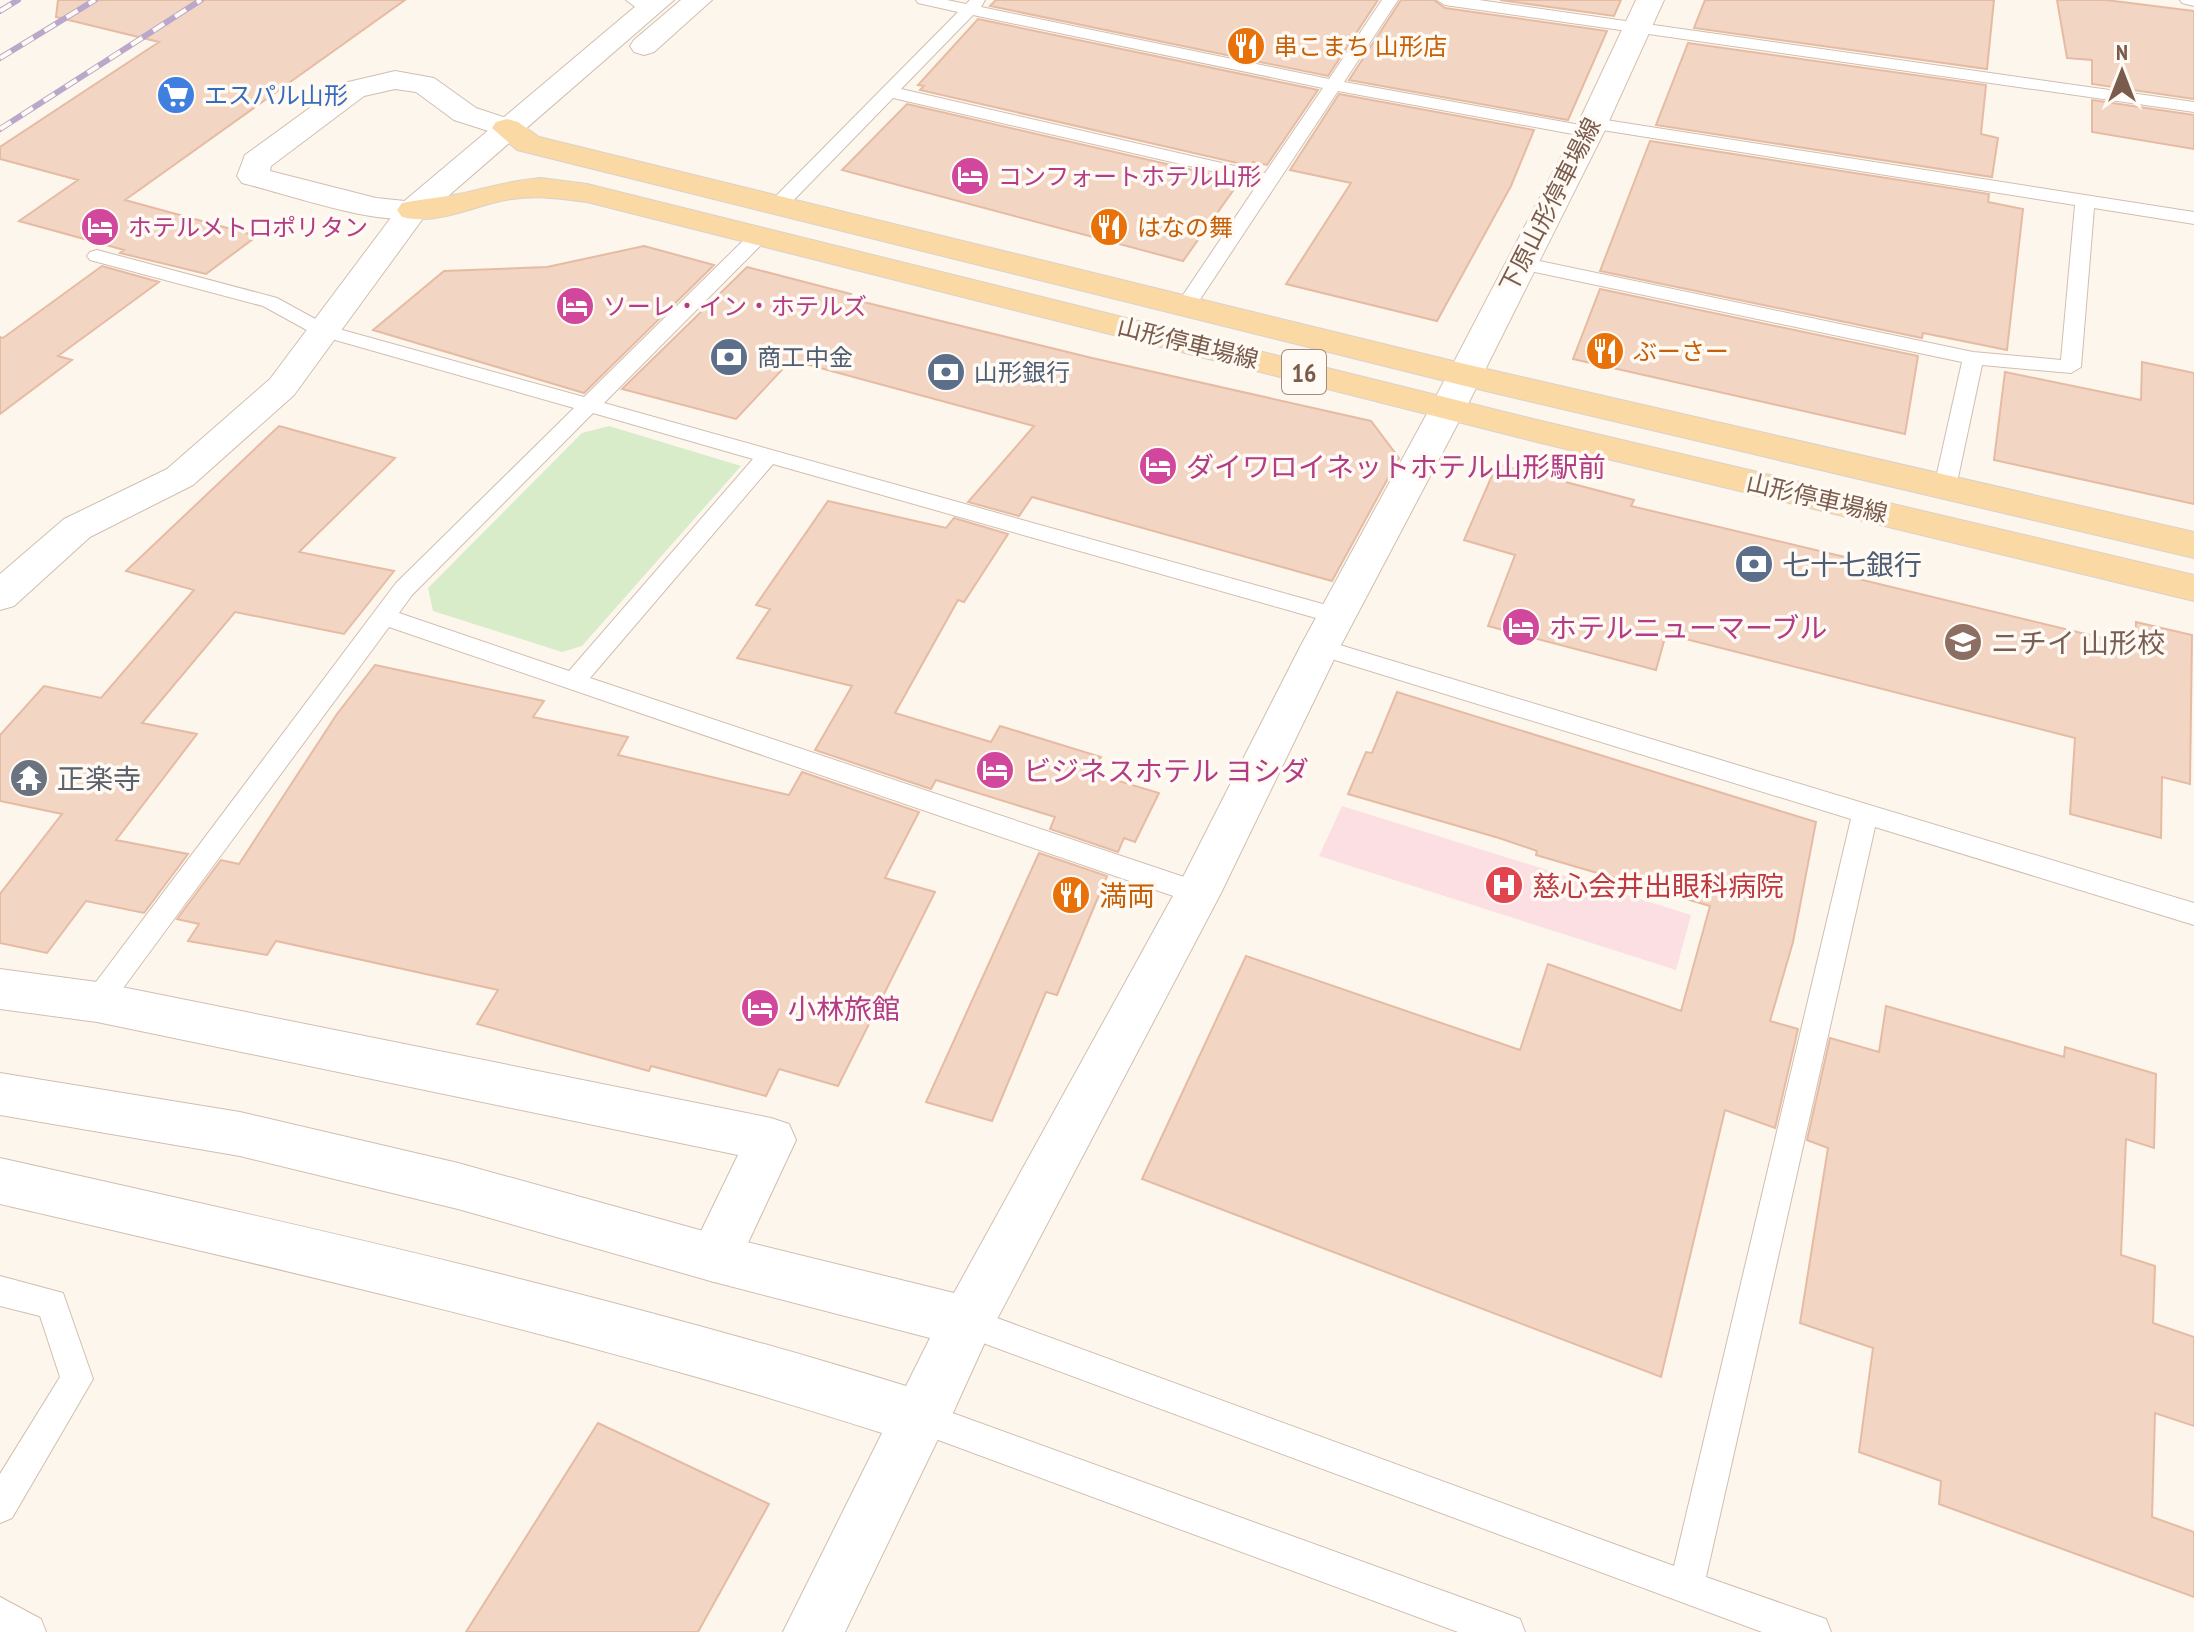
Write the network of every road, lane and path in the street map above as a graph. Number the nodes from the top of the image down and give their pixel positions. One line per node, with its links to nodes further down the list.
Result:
1 (698, 0): 12 (street)
2 (924, 0): 6 (lane)
3 (1390, 0): 8 (lane)
4 (1445, 0): 7 (lane)
5 (647, 4): 12 (street)
6 (973, 5): 8 (lane); 9 (lane)
7 (1643, 13): 10 (lane); 11 (street, 下原山形停車場線)
8 (1333, 85): 11 (lane); 13 (lane)
9 (890, 92): 13 (lane); 16 (lane)
10 (2194, 107)
11 (1591, 128): 14 (lane); 21 (street, 下原山形停車場線)
12 (517, 136): 15 (street); 16 (main road, 山形停車場線 / 16); 17 (street); 17 (street)
13 (1272, 180): 22 (lane)
14 (2085, 199): 18 (lane); 24 (lane)
15 (462, 203): 17 (main road, 山形停車場線 / 16); 19 (main road, 山形停車場線 / 16); 23 (street)
16 (779, 204): 22 (main road, 山形停車場線 / 16)
17 (413, 210): 23 (street)
18 (2194, 218)
19 (760, 235): 25 (main road, 山形停車場線 / 16); 26 (lane)
20 (97, 256): 23 (lane)
21 (1520, 263): 24 (lane); 25 (street, 下原山形停車場線)
22 (1185, 307): 25 (main road, 山形停車場線 / 16)
23 (321, 330): 26 (lane); 31 (street)
24 (1973, 358): 28 (lane)
25 (1456, 391): 28 (main road, 山形停車場線 / 16); 30 (main road, 山形停車場線 / 16); 33 (street, 下原山形停車場線)
26 (586, 406): 27 (lane); 32 (lane)
27 (766, 458): 33 (lane); 34 (lane)
28 (1945, 487): 29 (main road, 山形停車場線 / 16)
29 (2194, 545)
30 (2194, 588)
31 (0, 596)
32 (384, 617): 34 (lane); 39 (lane)
33 (1328, 632): 35 (lane); 36 (street, 下原山形停車場線)
34 (573, 682): 36 (lane)
35 (1865, 815): 37 (lane); 47 (lane)
36 (1198, 893): 44 (street, 下原山形停車場線)
37 (2194, 914)
38 (0, 989): 39 (street)
39 (97, 1002): 42 (street)
40 (0, 1094): 42 (street)
41 (0, 1181): 45 (street)
42 (714, 1258): 44 (street)
43 (0, 1291): 46 (lane)
44 (967, 1322): 45 (street, 下原山形停車場線); 47 (lane)
45 (922, 1418): 50 (street, 下原山形停車場線); 51 (lane)
46 (0, 1506)
47 (1686, 1588): 52 (lane)
48 (0, 1615): 49 (lane)
49 (28, 1632)
50 (813, 1632)
51 (1507, 1632)
52 (1813, 1632)

